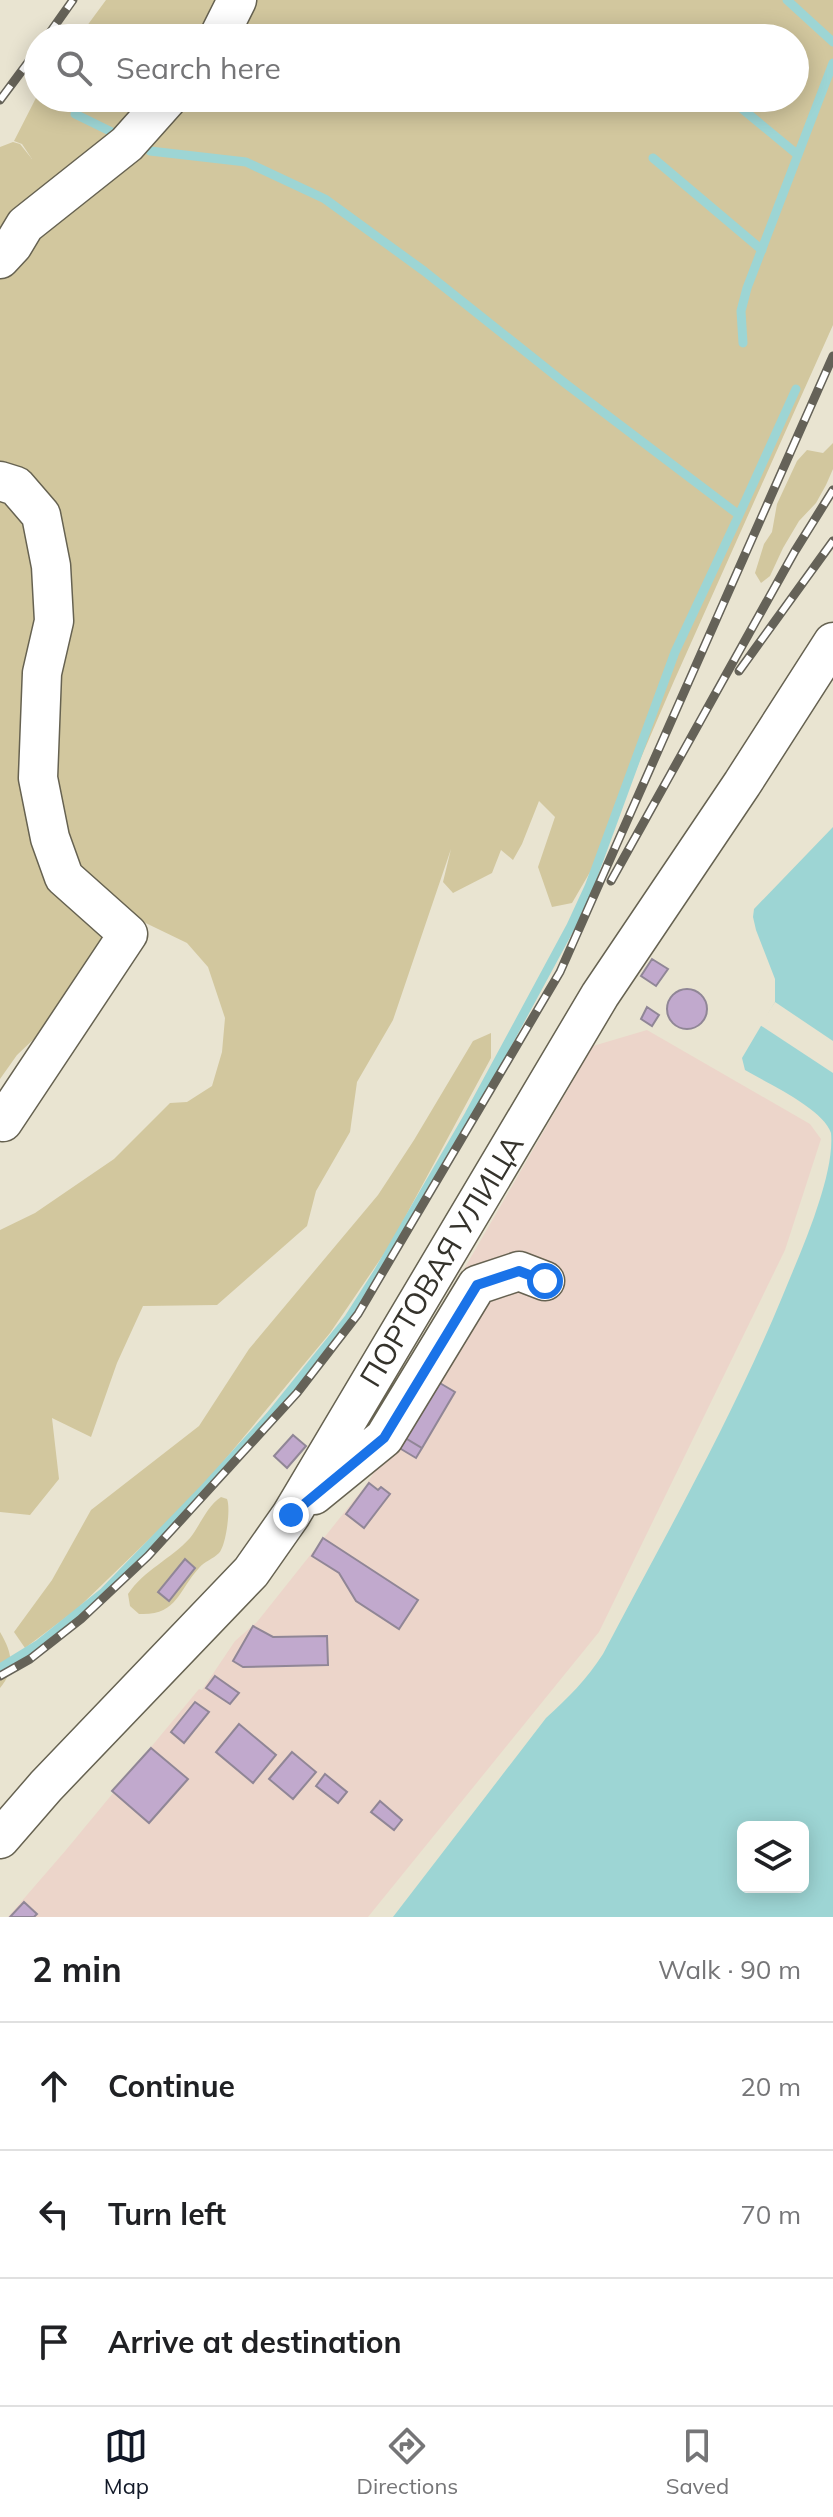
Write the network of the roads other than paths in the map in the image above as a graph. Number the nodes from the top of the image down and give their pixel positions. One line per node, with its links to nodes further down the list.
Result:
1 (237, 0): 2 (street)
2 (225, 24)
3 (156, 112): 4 (street)
4 (0, 259)
5 (0, 481): 7 (street)
6 (833, 642): 9 (street, ПОРТОВАЯ УЛИЦА)
7 (3, 1122)
8 (545, 1281): 9 (street)
9 (291, 1515): 10 (street, ПОРТОВАЯ УЛИЦА)
10 (0, 1839)

